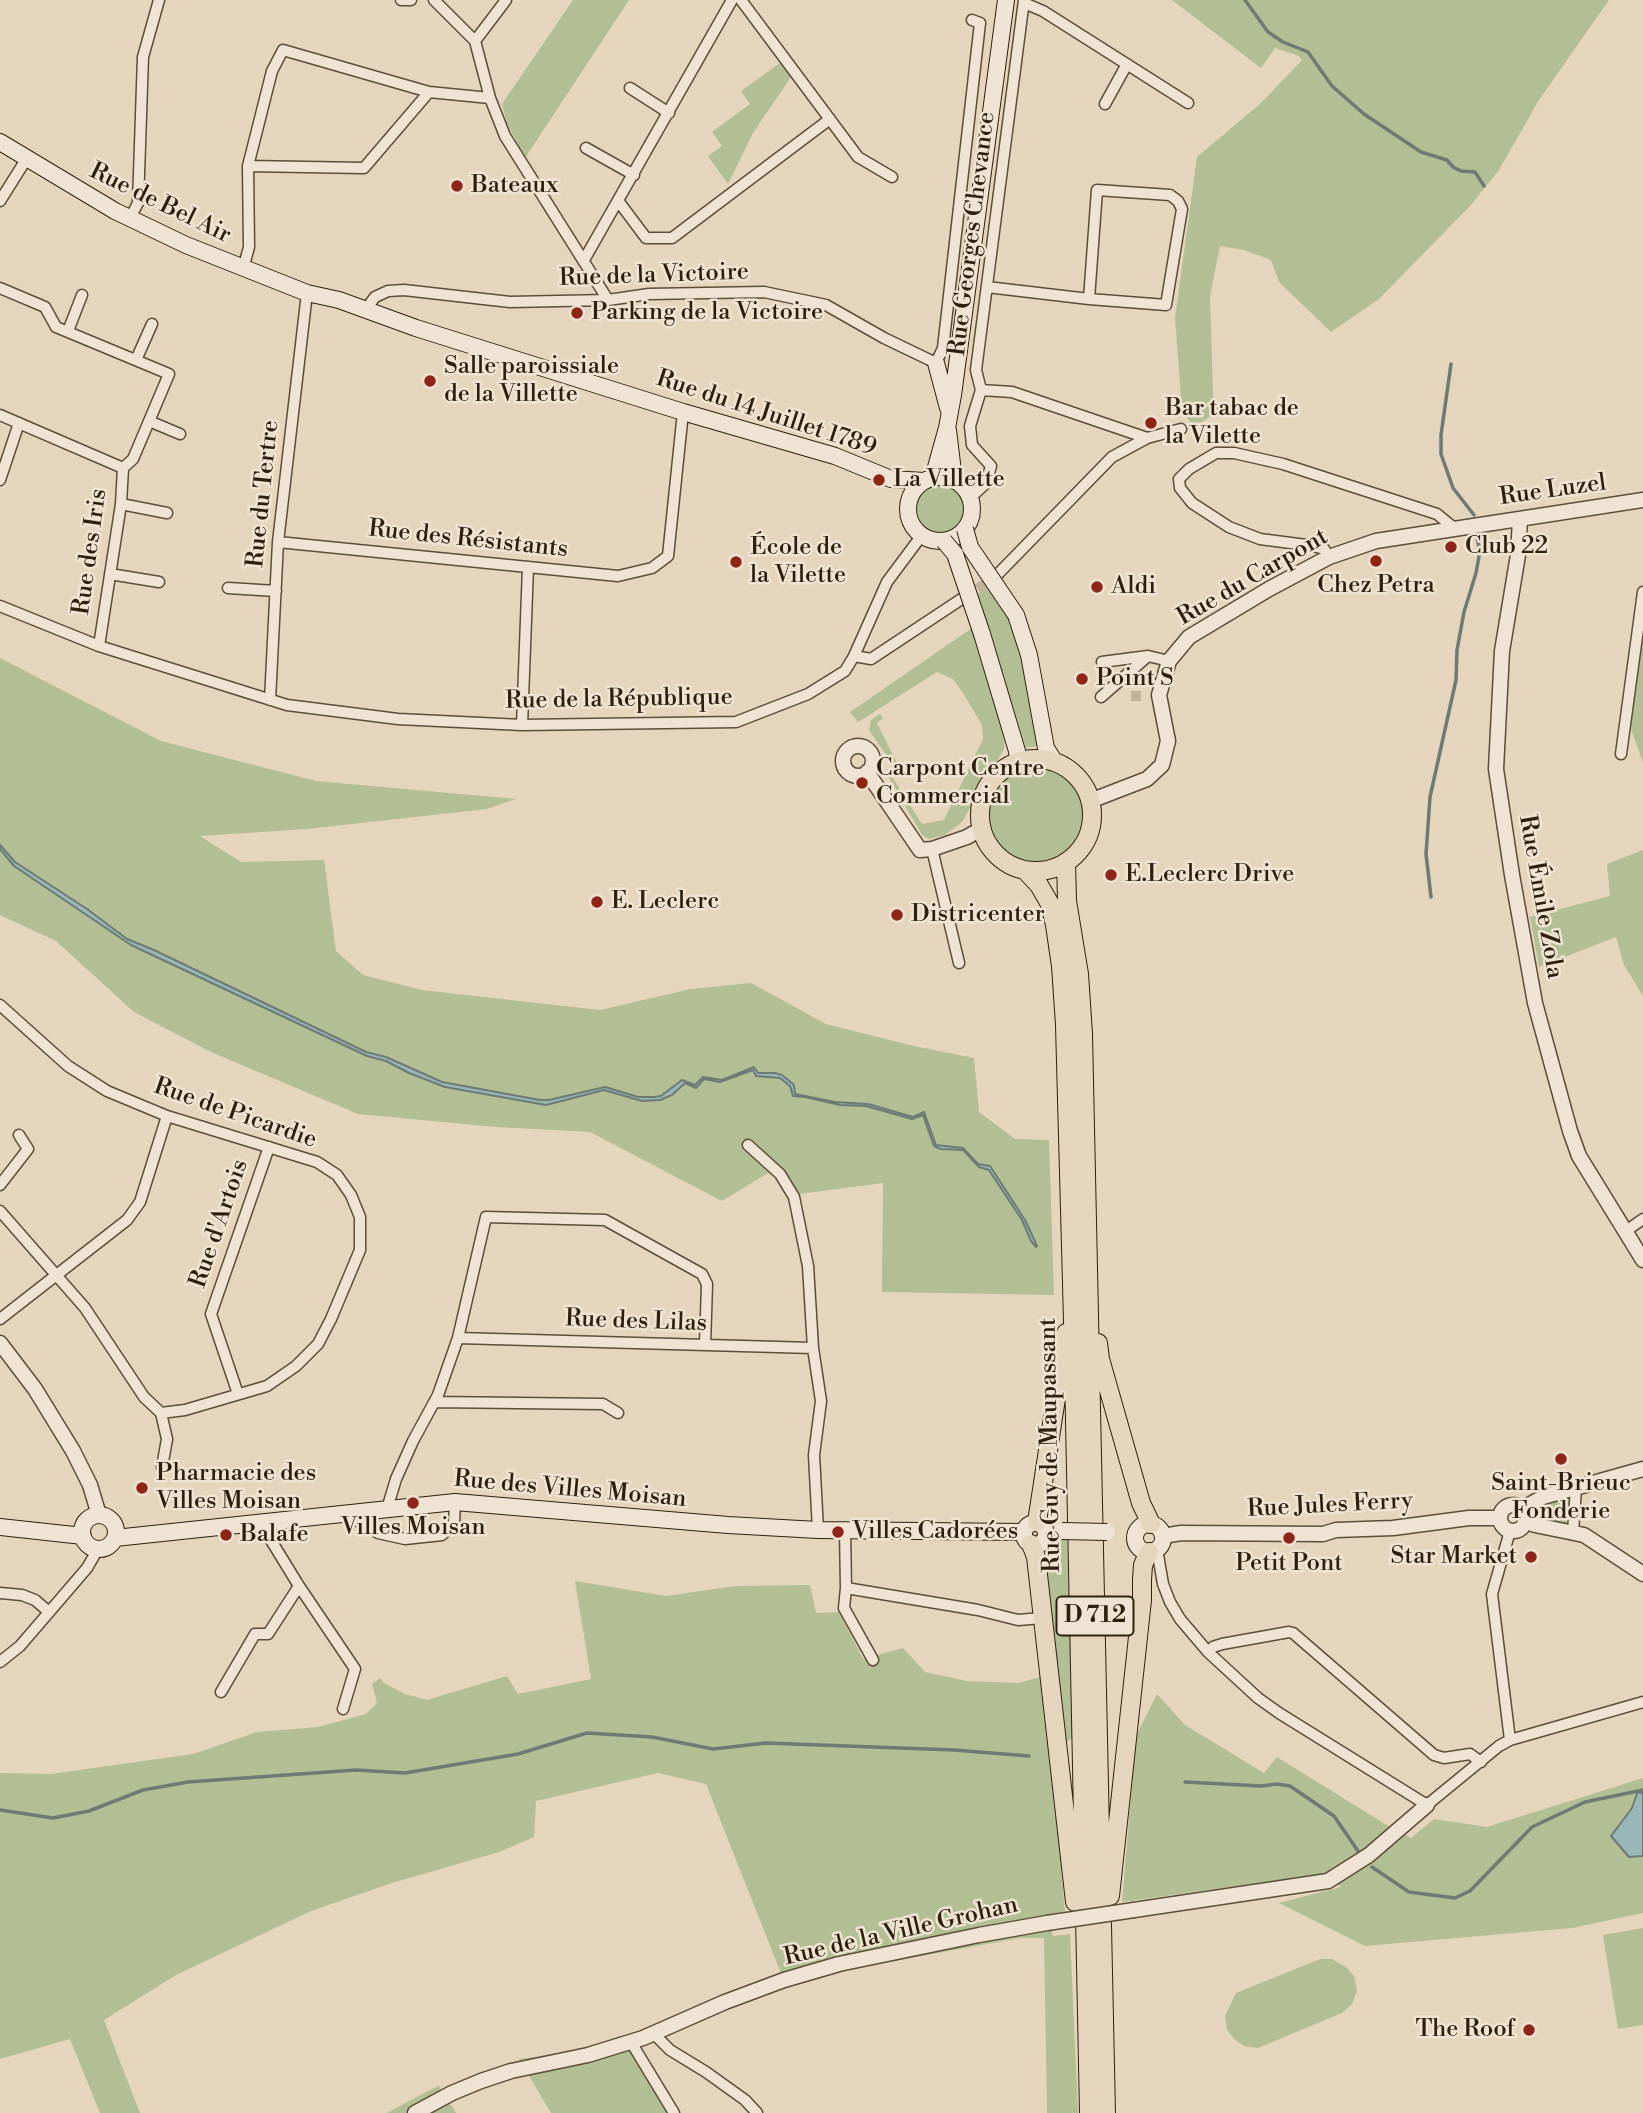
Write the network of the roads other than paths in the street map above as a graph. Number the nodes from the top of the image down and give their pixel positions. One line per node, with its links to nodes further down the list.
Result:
1 (159, 0): 28 (street)
2 (401, 0): 3 (street)
3 (411, 0)
4 (434, 0): 11 (street)
5 (506, 0): 11 (street)
6 (741, 0): 19 (street)
7 (1006, 0): 46 (main road)
8 (1024, 1): 12 (street); 32 (street, Rue Georges Chevance)
9 (727, 2): 18 (street)
10 (972, 20): 41 (street, Rue Georges Chevance)
11 (475, 41): 15 (street)
12 (1127, 64): 16 (street); 17 (street)
13 (630, 88): 18 (street)
14 (429, 92): 15 (street); 23 (street); 23 (street)
15 (490, 98): 29 (street)
16 (1188, 103)
17 (1105, 104)
18 (669, 113): 24 (street)
19 (830, 119): 25 (street); 27 (street)
20 (0, 142): 22 (main road, Rue de Bel Air)
21 (586, 148): 24 (street)
22 (27, 158): 26 (street); 28 (main road, Rue de Bel Air)
23 (248, 166): 30 (street)
24 (634, 175): 27 (street)
25 (892, 177)
26 (0, 201)
27 (619, 202): 29 (street)
28 (130, 219): 30 (main road, Rue de Bel Air)
29 (584, 260): 36 (street)
30 (243, 269): 33 (main road, Rue de Bel Air)
31 (0, 288): 39 (street, Rue des Iris)
32 (986, 288): 35 (street); 42 (street, Rue Georges Chevance)
33 (307, 293): 37 (main road, Rue du 14 Juillet 1789); 67 (street, Rue du Tertre)
34 (82, 295): 39 (street)
35 (1089, 299): 35 (street)
36 (608, 300): 37 (street, Rue de la Victoire); 41 (street, Rue de la Victoire)
37 (366, 309): 43 (main road, Rue du 14 Juillet 1789)
38 (152, 324): 40 (street)
39 (68, 331): 40 (street, Rue des Iris)
40 (136, 360): 45 (street, Rue des Iris)
41 (936, 363): 46 (main road)
42 (981, 390): 50 (street); 56 (street, Rue Georges Chevance)
43 (683, 412): 52 (main road, Rue du 14 Juillet 1789); 69 (street, Rue des Résistants)
44 (0, 415): 47 (street)
45 (149, 421): 49 (street); 51 (street, Rue des Iris)
46 (949, 421): 53 (main road); 55 (main road)
47 (19, 423): 51 (street); 54 (street)
48 (1181, 429): 50 (street)
49 (180, 434)
50 (1147, 438): 71 (street)
51 (123, 468): 59 (street, Rue des Iris)
52 (891, 479): 53 (main road, Rue du 14 Juillet 1789); 58 (main road, Rue du 14 Juillet 1789)
53 (928, 479): 55 (main road); 58 (main road)
54 (0, 480)
55 (954, 480): 56 (main road)
56 (970, 498): 64 (main road)
57 (1643, 500): 61 (street, Rue Luzel)
58 (908, 502): 65 (main road)
59 (121, 503): 60 (street); 70 (street, Rue des Iris)
60 (167, 513)
61 (1520, 519): 62 (street, Rue Luzel); 104 (street, Rue Émile Zola)
62 (1470, 526): 63 (street, Rue du Carpont)
63 (1454, 528): 68 (street, Rue du Carpont); 68 (street)
64 (965, 529): 66 (main road); 88 (main road, bridge)
65 (922, 535): 66 (main road); 79 (street, Rue de la République)
66 (944, 541): 87 (main road, bridge)
67 (278, 542): 69 (street, Rue des Résistants); 74 (street, Rue du Tertre)
68 (1329, 557): 81 (street, Rue du Carpont)
69 (528, 567): 85 (street)
70 (110, 574): 72 (street); 78 (street, Rue des Iris)
71 (996, 576)
72 (159, 582)
73 (228, 588): 74 (street)
74 (276, 591): 84 (street, Rue du Tertre)
75 (1643, 592): 86 (street)
76 (963, 598): 79 (street)
77 (0, 606): 78 (street, Rue de la République)
78 (99, 646): 84 (street, Rue de la République)
79 (854, 656): 85 (street, Rue de la République)
80 (1148, 656): 81 (street); 82 (street); 83 (street)
81 (1169, 661): 90 (street, Rue du Carpont)
82 (1102, 662)
83 (1101, 697)
84 (270, 700): 85 (street, Rue de la République)
85 (522, 725)
86 (1621, 754)
87 (1018, 761): 88 (main road); 91 (main road)
88 (1054, 761): 90 (main road)
89 (867, 772): 92 (street)
90 (1090, 801): 93 (main road)
91 (981, 829): 92 (street); 94 (main road)
92 (932, 849): 95 (street)
93 (1066, 862): 94 (main road); 106 (main road, Rue Guy de Maupassant / D 712)
94 (1026, 870): 109 (main road, Rue Guy de Maupassant / D 712)
95 (959, 963)
96 (0, 1005): 97 (street, Rue de Picardie)
97 (167, 1116): 100 (street, Rue de Picardie); 107 (street)
98 (19, 1135): 101 (street)
99 (748, 1145): 113 (street)
100 (269, 1147): 114 (street, Rue d'Artois); 114 (street, Rue de Picardie)
101 (0, 1185)
102 (0, 1211): 107 (street)
103 (1643, 1219): 104 (street)
104 (1626, 1231): 105 (street, Rue Émile Zola)
105 (1643, 1260)
106 (1087, 1269): 136 (main road); 153 (main road, Rue Guy de Maupassant / D 712)
107 (56, 1274): 108 (street); 116 (street)
108 (0, 1319)
109 (1073, 1321): 132 (main road); 154 (main road, Rue Guy de Maupassant / D 712)
110 (458, 1338): 112 (street, Rue des Lilas); 112 (street); 115 (street)
111 (0, 1343): 124 (street)
112 (705, 1345): 113 (street, Rue des Lilas)
113 (813, 1348): 129 (street)
114 (238, 1394): 116 (street, Rue de Picardie)
115 (434, 1402): 117 (street); 122 (street)
116 (161, 1413): 118 (street)
117 (618, 1413)
118 (162, 1467)
119 (1643, 1469): 120 (street, Rue Jules Ferry)
120 (1576, 1488): 125 (street, Rue Jules Ferry); 133 (street)
121 (455, 1502): 122 (main road, Rue des Villes Moisan); 123 (street); 129 (main road, Rue des Villes Moisan)
122 (387, 1508): 123 (main road, Rue des Villes Moisan)
123 (344, 1513): 127 (main road, Rue des Villes Moisan)
124 (99, 1515): 134 (main road); 135 (main road)
125 (1524, 1515): 126 (street, Rue Jules Ferry); 131 (street, Rue Jules Ferry); 133 (street)
126 (1500, 1518): 131 (street); 136 (street, Rue Jules Ferry)
127 (261, 1524): 135 (main road, Rue des Villes Moisan); 139 (street)
128 (0, 1527): 134 (main road)
129 (817, 1530): 130 (main road, Rue des Villes Moisan)
130 (845, 1531): 132 (main road, Rue des Villes Moisan); 140 (street)
131 (1510, 1531): 150 (street)
132 (1040, 1532): 136 (main road, Rue des Villes Moisan, bridge); 143 (main road)
133 (1573, 1532): 138 (street)
134 (83, 1536): 137 (main road)
135 (115, 1538): 137 (main road)
136 (1155, 1540): 144 (street); 153 (main road)
137 (98, 1549): 142 (street)
138 (1643, 1574)
139 (299, 1586): 147 (street); 149 (street)
140 (846, 1588): 143 (street); 145 (street)
141 (0, 1593): 142 (street)
142 (49, 1612): 146 (street)
143 (1042, 1618): 154 (main road)
144 (1208, 1652): 151 (street); 152 (street)
145 (873, 1660)
146 (0, 1662)
147 (221, 1692)
148 (1643, 1702): 150 (street)
149 (343, 1709)
150 (1510, 1741): 151 (street)
151 (1481, 1762): 152 (street)
152 (1427, 1805): 155 (street, Rue de la Ville Grohan, bridge)
153 (1102, 1962): 161 (main road, Rue Guy de Maupassant / D 712)
154 (1087, 2008): 160 (main road, Rue Guy de Maupassant / D 712)
155 (654, 2034): 156 (street, Rue de la Ville Grohan); 159 (street)
156 (631, 2042): 157 (street, Rue de la Ville Grohan); 158 (street)
157 (415, 2113)
158 (674, 2113)
159 (757, 2113)
160 (1089, 2113)
161 (1105, 2113)

